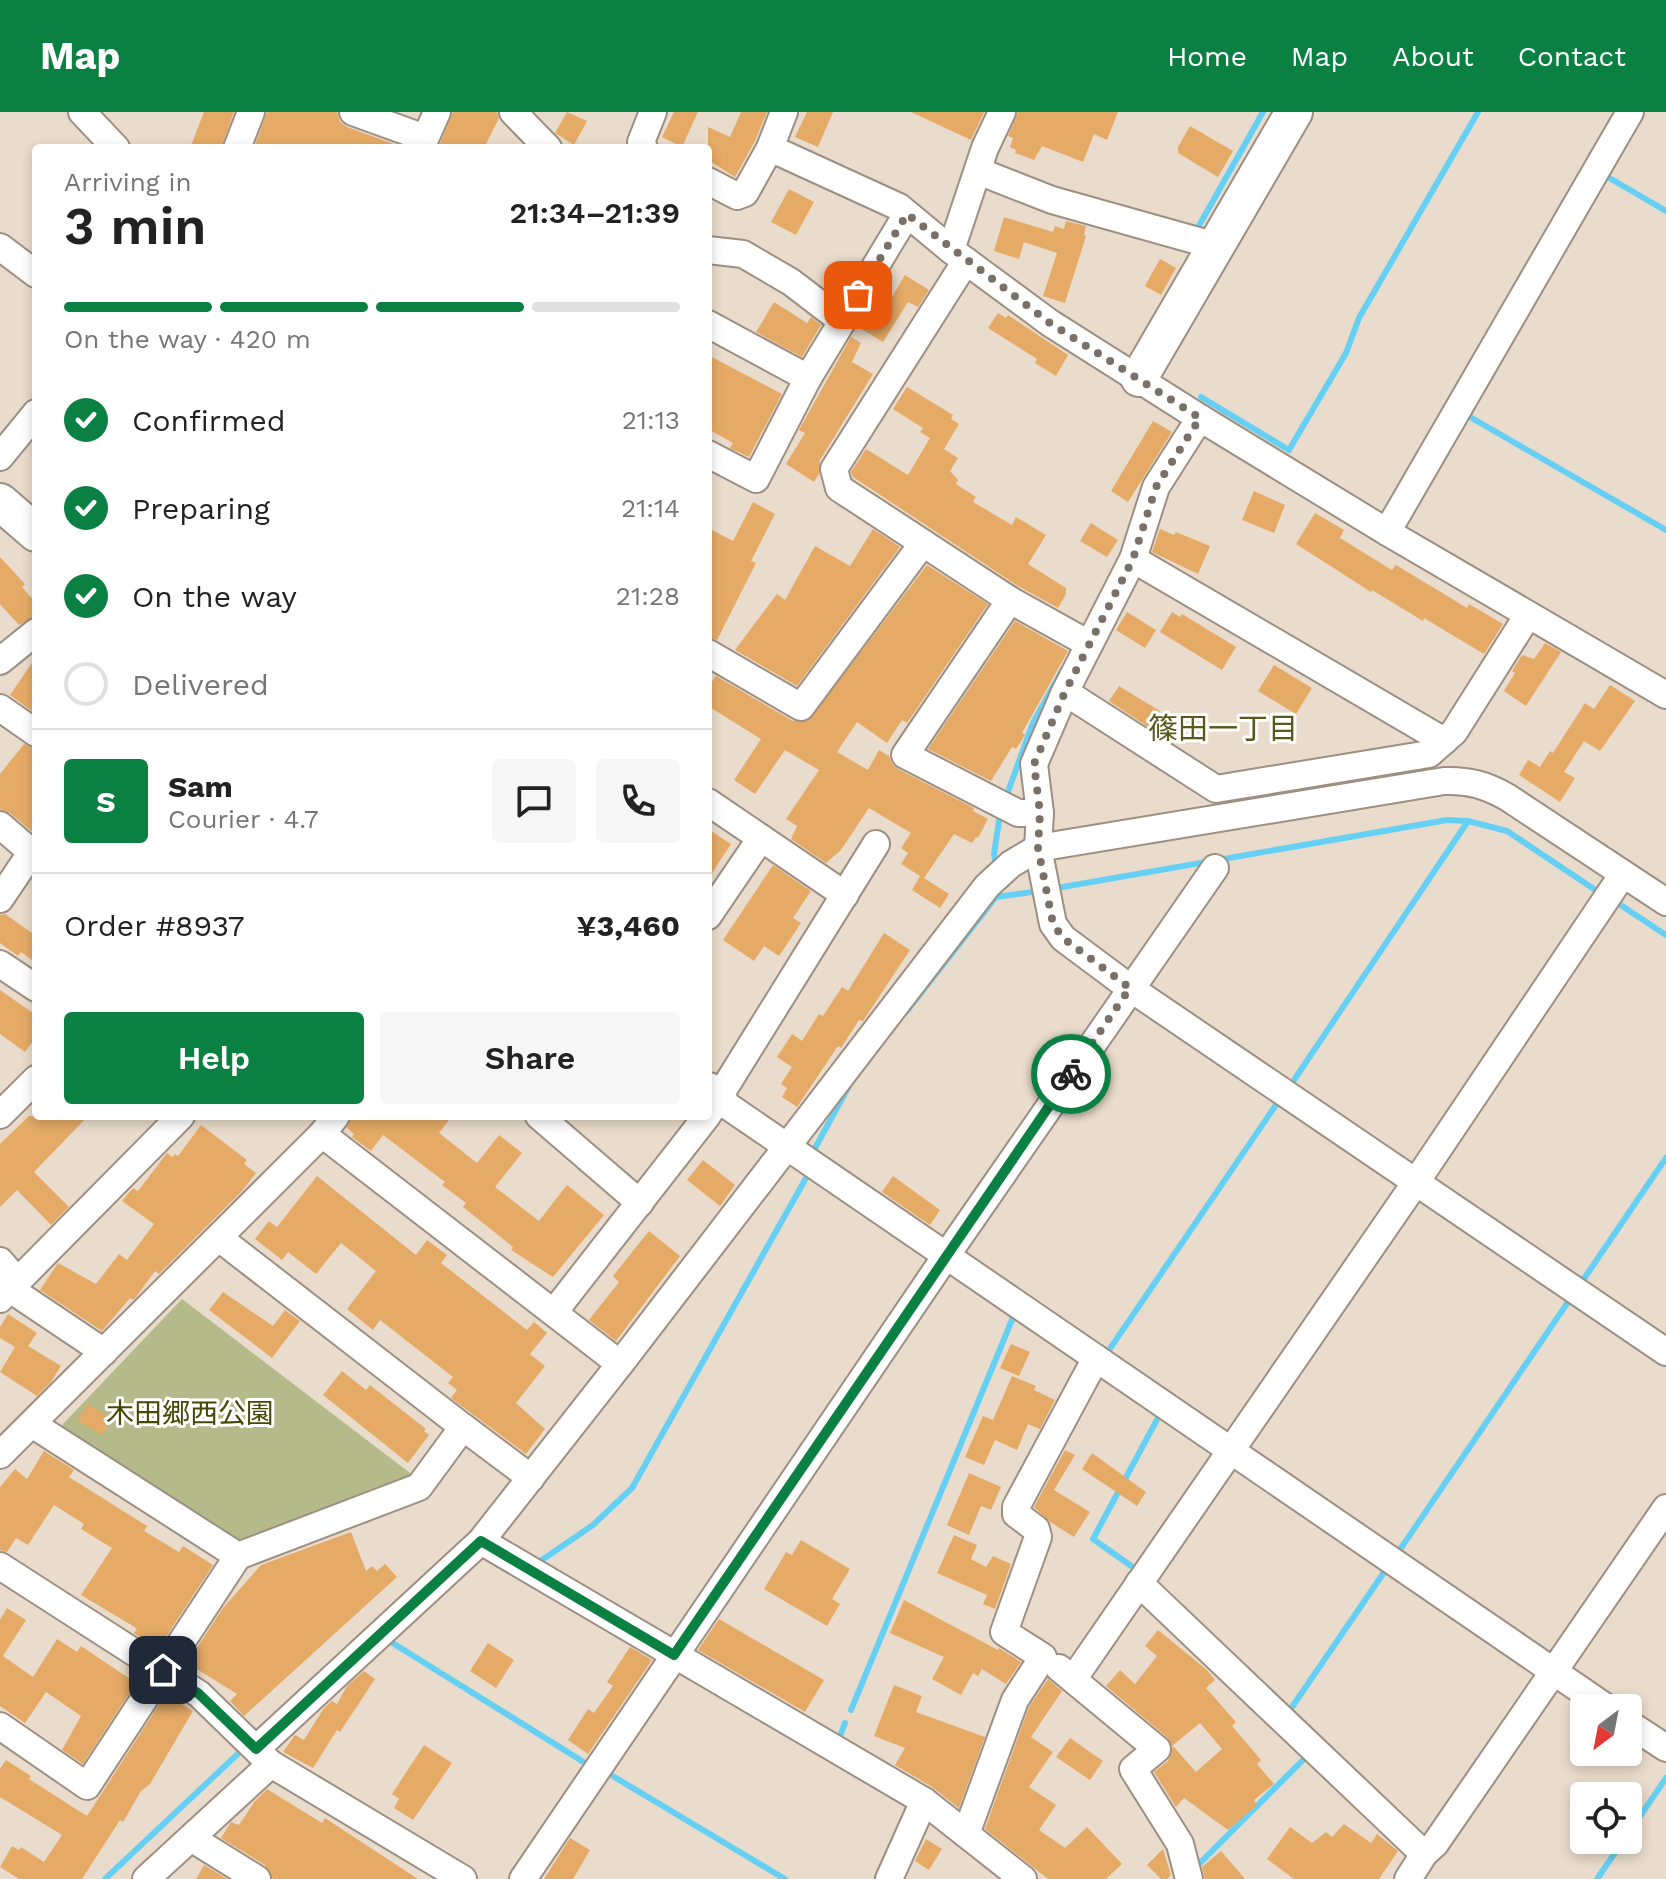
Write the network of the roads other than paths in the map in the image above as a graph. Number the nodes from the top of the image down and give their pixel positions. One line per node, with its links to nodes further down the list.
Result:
1 (82, 112): 12 (street)
2 (251, 112): 13 (street)
3 (353, 112): 11 (street)
4 (437, 112): 11 (street)
5 (513, 112): 14 (street)
6 (653, 112): 15 (street)
7 (784, 112): 16 (street)
8 (1002, 112): 17 (street)
9 (1294, 112): 20 (street)
10 (1627, 113): 35 (street)
11 (423, 143)
12 (112, 144)
13 (239, 144)
14 (544, 144)
15 (642, 144)
16 (770, 148): 18 (street); 19 (street)
17 (978, 171): 20 (street); 23 (street)
18 (712, 183)
19 (907, 214): 23 (street); 25 (street)
20 (1216, 246): 28 (street)
21 (0, 247): 24 (street)
22 (712, 250): 25 (street)
23 (958, 256): 28 (street); 36 (street)
24 (32, 271)
25 (842, 321): 27 (street)
26 (712, 326): 27 (street)
27 (808, 378): 31 (street)
28 (1139, 378): 30 (street)
29 (32, 418): 32 (street)
30 (1200, 418): 35 (street); 37 (street)
31 (712, 456)
32 (0, 457)
33 (0, 502): 34 (street)
34 (32, 530)
35 (1387, 532): 39 (street)
36 (923, 543): 38 (street); 42 (street)
37 (1133, 559): 41 (street); 48 (street)
38 (1010, 600): 41 (street); 50 (street)
39 (1528, 615): 45 (street); 48 (street)
40 (32, 635): 43 (street)
41 (1089, 644): 44 (street)
42 (712, 655)
43 (0, 661)
44 (1065, 692): 48 (street); 50 (street)
45 (1666, 695)
46 (0, 708): 47 (street)
47 (32, 730)
48 (1444, 741)
49 (712, 805): 52 (street)
50 (1040, 813): 54 (street)
51 (0, 825): 55 (street)
52 (761, 838): 59 (street); 62 (street)
53 (876, 844): 59 (street)
54 (1038, 848): 58 (street); 65 (street); 74 (street)
55 (32, 852)
56 (32, 857): 60 (street)
57 (1215, 868): 65 (street)
58 (1623, 874): 61 (street); 75 (street)
59 (845, 895): 67 (street)
60 (0, 899)
61 (1666, 902)
62 (712, 910)
63 (0, 964): 64 (street)
64 (32, 985)
65 (1130, 988): 75 (street); 78 (street)
66 (32, 1083): 69 (street)
67 (712, 1102)
68 (712, 1106): 74 (street)
69 (0, 1115)
70 (177, 1120): 80 (street)
71 (544, 1120): 76 (street)
72 (699, 1120): 76 (street)
73 (329, 1125): 77 (street); 81 (street)
74 (787, 1147): 78 (street); 85 (street)
75 (1416, 1182): 83 (street); 88 (street)
76 (640, 1203): 81 (street)
77 (219, 1238): 82 (street); 87 (street)
78 (946, 1256): 84 (street); 96 (street)
79 (0, 1261): 80 (street)
80 (9, 1290): 82 (street)
81 (554, 1312): 85 (street)
82 (104, 1352): 86 (street)
83 (1666, 1352)
84 (1096, 1358): 88 (street); 97 (street)
85 (620, 1364): 90 (street)
86 (32, 1424): 89 (street); 93 (street)
87 (463, 1427): 90 (street); 93 (street)
88 (1232, 1450): 95 (street); 99 (street)
89 (0, 1455)
90 (531, 1478): 92 (street)
91 (1666, 1508): 99 (street)
92 (481, 1541): 96 (street); 105 (street)
93 (238, 1556): 98 (street)
94 (2, 1571): 98 (street)
95 (1139, 1583): 100 (street); 109 (street)
96 (674, 1655): 106 (street); 113 (street)
97 (1043, 1657): 100 (street); 107 (street)
98 (163, 1670): 102 (street); 105 (street)
99 (1552, 1671): 101 (street); 109 (street)
100 (1074, 1678): 116 (street)
101 (1586, 1694)
102 (0, 1726)
103 (1642, 1732): 104 (street)
104 (1666, 1748)
105 (264, 1756): 108 (street); 112 (street)
106 (924, 1801): 107 (street); 114 (street)
107 (966, 1834): 115 (street)
108 (191, 1838): 110 (street); 111 (street)
109 (1424, 1854): 117 (street)
110 (146, 1879)
111 (257, 1879)
112 (463, 1879)
113 (523, 1879)
114 (889, 1879)
115 (1023, 1879)
116 (1189, 1879)
117 (1408, 1879)

